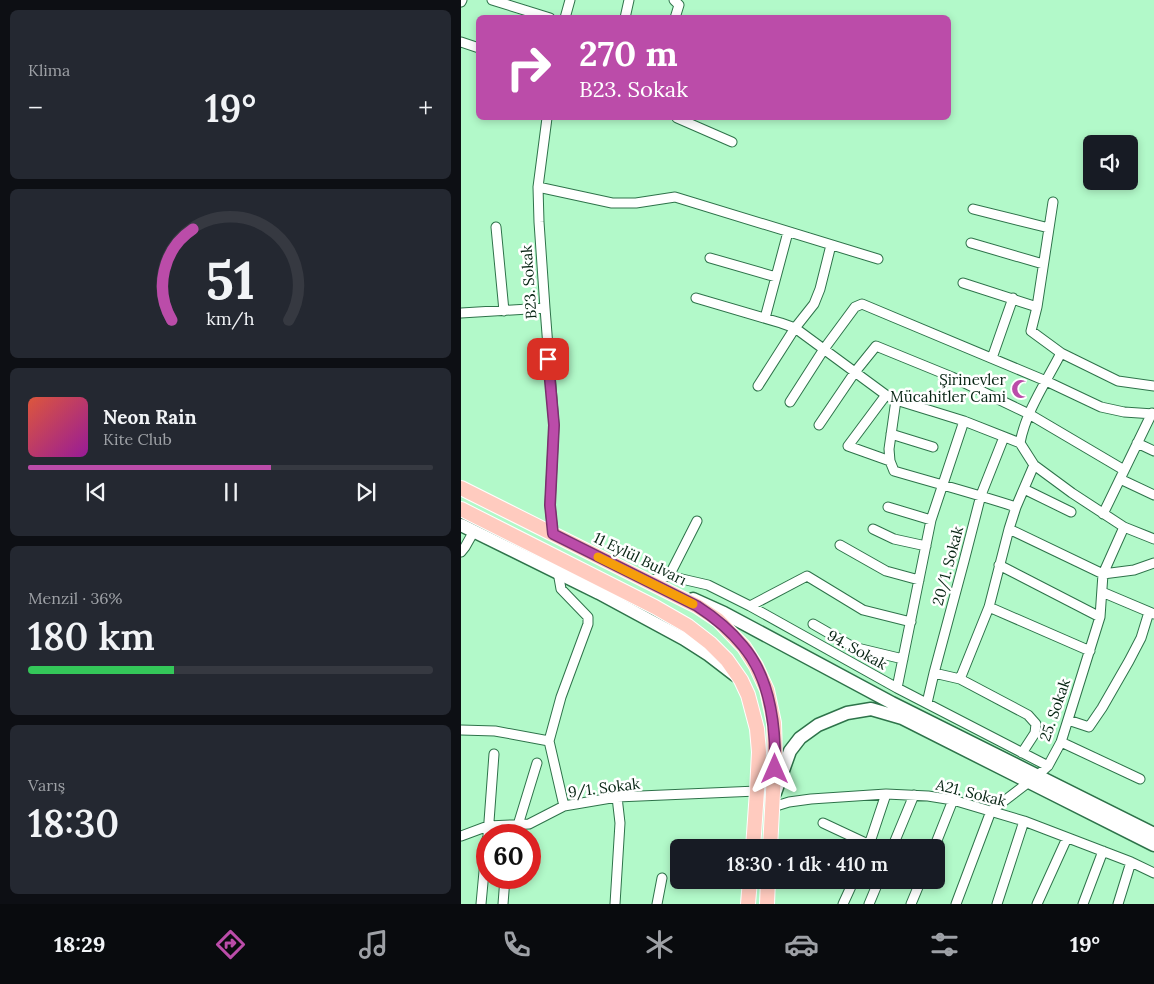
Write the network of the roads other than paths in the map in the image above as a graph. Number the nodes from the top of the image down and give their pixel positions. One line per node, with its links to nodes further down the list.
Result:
1 (492, 0): 5 (street)
2 (570, 0): 6 (street)
3 (629, 0): 7 (street)
4 (674, 0): 8 (street)
5 (540, 15)
6 (566, 15)
7 (626, 15)
8 (676, 15)
9 (461, 42): 10 (street)
10 (476, 47)
11 (547, 120): 14 (street, B23. Sokak)
12 (693, 121): 13 (street)
13 (732, 142)
14 (538, 187): 19 (street); 30 (street, B23. Sokak)
15 (1053, 202): 18 (street)
16 (973, 209): 18 (street)
17 (496, 227): 31 (street)
18 (1049, 228): 24 (street)
19 (788, 232): 21 (street); 25 (street)
20 (971, 243): 24 (street)
21 (831, 245): 23 (street); 34 (street)
22 (711, 258): 25 (street)
23 (878, 259)
24 (1043, 264): 29 (street)
25 (776, 278): 33 (street)
26 (963, 282): 28 (street)
27 (696, 298): 33 (street)
28 (1013, 298): 29 (street); 37 (street)
29 (1037, 307): 36 (street)
30 (545, 308): 31 (street); 76 (street, B23. Sokak)
31 (504, 311): 32 (street)
32 (461, 313)
33 (765, 318): 34 (street)
34 (795, 328): 35 (street); 40 (street)
35 (825, 350): 37 (street); 38 (street); 44 (street)
36 (1061, 353): 39 (street); 41 (street)
37 (992, 358): 39 (street)
38 (855, 372): 42 (street); 46 (street); 48 (street)
39 (1046, 381): 45 (street); 46 (street)
40 (757, 386)
41 (1154, 386)
42 (886, 395): 43 (street); 55 (street)
43 (896, 400): 47 (street); 49 (street)
44 (790, 402)
45 (1153, 413): 52 (street)
46 (1029, 414): 51 (street); 57 (street)
47 (964, 422): 50 (street); 59 (street)
48 (819, 425)
49 (891, 434): 53 (street); 55 (street)
50 (1004, 437): 51 (street); 62 (street, 20/1. Sokak)
51 (1021, 443): 56 (street)
52 (1137, 443): 54 (street); 57 (street)
53 (933, 447)
54 (1154, 451)
55 (890, 461): 59 (street)
56 (1034, 465): 61 (street); 68 (street)
57 (1124, 470): 58 (street)
58 (1119, 479): 63 (street); 68 (street)
59 (943, 486): 62 (street); 69 (street)
60 (461, 488): 76 (main road, 11 Eylül Bulvarı)
61 (1024, 489): 65 (street); 67 (street)
62 (981, 495): 65 (street); 98 (street, 20/1. Sokak)
63 (1154, 495)
64 (888, 507): 69 (street)
65 (1017, 507): 74 (street)
66 (461, 509): 100 (main road)
67 (1071, 512)
68 (1103, 514): 72 (street)
69 (931, 520): 79 (street)
70 (697, 521): 85 (street)
71 (461, 525): 75 (main road)
72 (1124, 527): 77 (street); 84 (street, 25. Sokak)
73 (873, 529): 79 (street)
74 (1009, 529): 82 (street); 84 (street)
75 (474, 531): 80 (street); 83 (main road)
76 (553, 534): 87 (main road, 11 Eylül Bulvarı)
77 (1154, 538)
78 (840, 545): 86 (street)
79 (926, 546): 86 (street)
80 (461, 552)
81 (1154, 564): 84 (street)
82 (999, 565): 91 (street); 93 (street)
83 (558, 572): 100 (main road); 105 (street)
84 (1103, 574): 89 (street, 25. Sokak)
85 (669, 576): 87 (street, 94. Sokak); 90 (street, 94. Sokak)
86 (919, 580): 94 (street)
87 (648, 581): 88 (main road, 11 Eylül Bulvarı)
88 (671, 592): 111 (main road); 118 (main road, 11 Eylül Bulvarı)
89 (1102, 592): 92 (street); 93 (street, 25. Sokak)
90 (750, 606): 94 (street); 101 (street, 94. Sokak)
91 (989, 606): 96 (street); 99 (street)
92 (1152, 613): 103 (street)
93 (1100, 617): 96 (street, 25. Sokak)
94 (911, 622): 97 (street)
95 (813, 624): 97 (street)
96 (1090, 651): 103 (street, 25. Sokak)
97 (903, 659): 101 (street)
98 (933, 673): 99 (street); 102 (street, 20/1. Sokak)
99 (960, 679): 107 (street)
100 (741, 680): 113 (main road)
101 (897, 688): 102 (street, 94. Sokak)
102 (927, 703): 107 (street, 94. Sokak)
103 (1069, 720): 106 (street, 25. Sokak)
104 (461, 730): 105 (street)
105 (549, 741): 119 (street)
106 (1061, 742): 110 (street, 25. Sokak); 112 (street)
107 (1022, 753): 110 (street, 94. Sokak)
108 (494, 754): 123 (street)
109 (537, 763): 124 (street)
110 (1048, 766): 111 (street, 25. Sokak)
111 (1034, 779): 118 (main road); 120 (street, 25. Sokak); 127 (main road); 136 (main road)
112 (1140, 779)
113 (757, 791): 116 (street, 9/1. Sokak); 130 (main road)
114 (886, 794): 115 (street, A21. Sokak); 118 (street, A21. Sokak); 133 (street)
115 (914, 795): 117 (street, A21. Sokak); 134 (street)
116 (617, 797): 119 (street, 9/1. Sokak); 150 (street)
117 (953, 800): 120 (street, A21. Sokak); 135 (street)
118 (773, 802): 131 (main road, 11 Eylül Bulvarı)
119 (564, 806): 125 (street, 9/1. Sokak)
120 (991, 811): 121 (street, A21. Sokak); 157 (street)
121 (1024, 821): 129 (street, A21. Sokak); 158 (street)
122 (823, 823): 132 (street)
123 (488, 824)
124 (515, 824)
125 (529, 824)
126 (476, 833): 128 (street, 9/1. Sokak)
127 (1154, 834)
128 (461, 836)
129 (1067, 838): 137 (street, A21. Sokak); 159 (street)
130 (754, 839)
131 (771, 839)
132 (855, 839)
133 (871, 839)
134 (896, 839)
135 (938, 839)
136 (1154, 845)
137 (1103, 852): 138 (street, A21. Sokak); 160 (street)
138 (1131, 862): 139 (street, A21. Sokak); 161 (street)
139 (1154, 873)
140 (662, 878): 151 (street)
141 (482, 889): 148 (street)
142 (504, 889): 149 (street)
143 (749, 889): 152 (main road)
144 (768, 889): 153 (main road)
145 (850, 889): 154 (street)
146 (875, 889): 155 (street)
147 (917, 889): 156 (street)
148 (481, 904)
149 (503, 904)
150 (615, 904)
151 (657, 904)
152 (748, 904)
153 (767, 904)
154 (843, 904)
155 (869, 904)
156 (911, 904)
157 (956, 904)
158 (997, 904)
159 (1037, 904)
160 (1083, 904)
161 (1118, 904)

